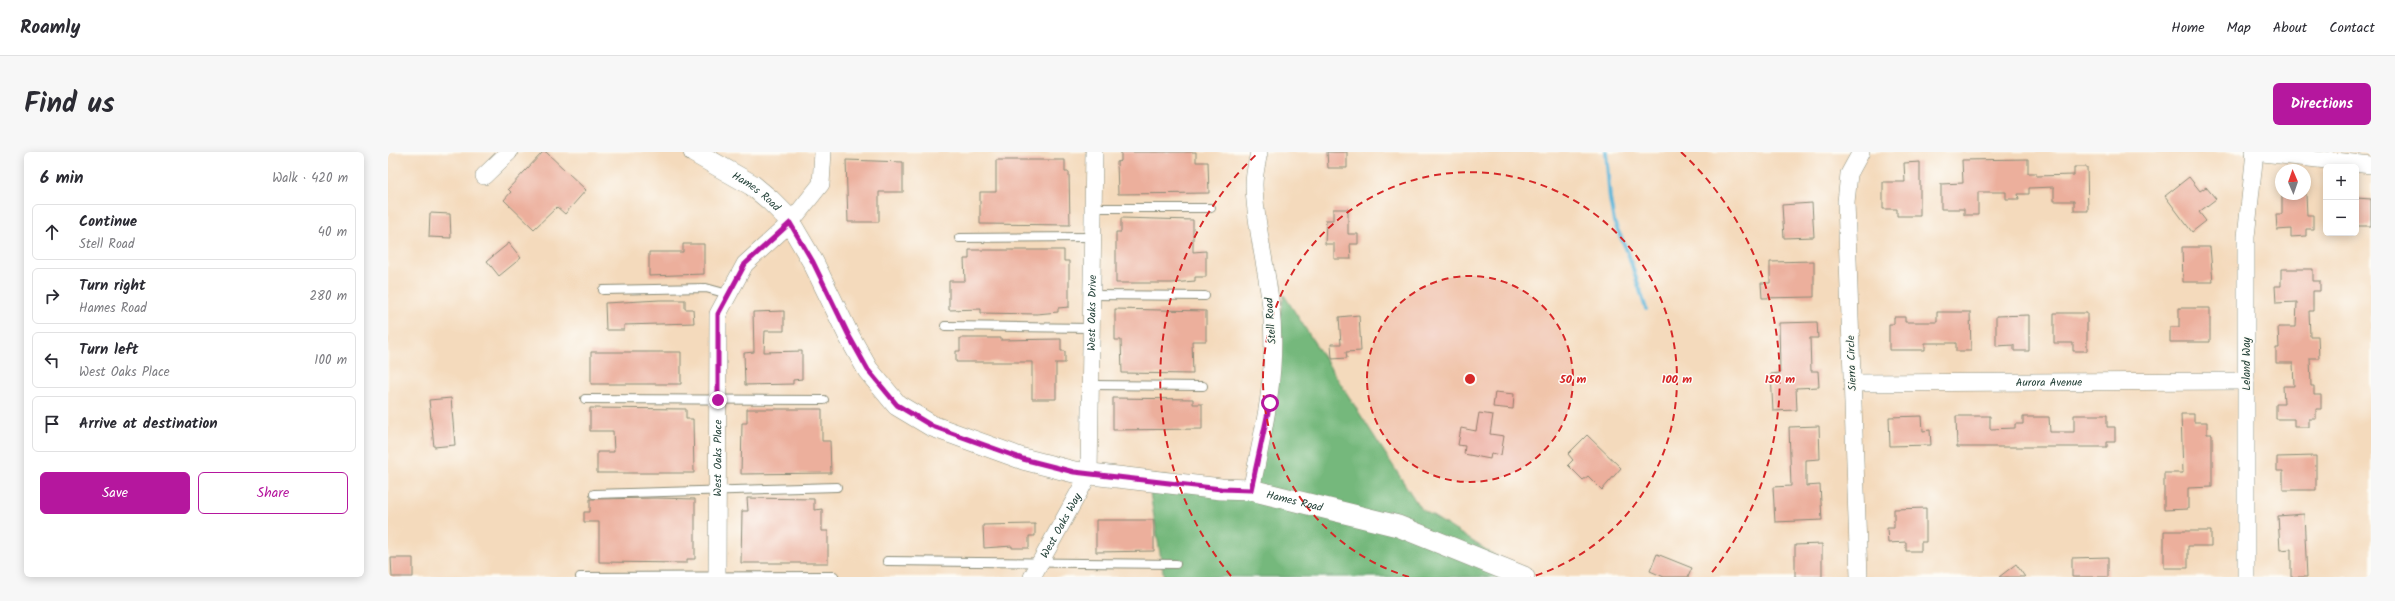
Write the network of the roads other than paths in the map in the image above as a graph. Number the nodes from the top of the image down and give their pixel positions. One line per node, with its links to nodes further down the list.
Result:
1 (509, 152): 9 (street)
2 (694, 152): 12 (street, Hames Road)
3 (823, 152): 12 (street, West Oaks Place)
4 (1094, 152): 10 (street, West Oaks Drive)
5 (1259, 152): 30 (street, Stell Road)
6 (1861, 152): 22 (street, Sierra Circle)
7 (2254, 152): 8 (street); 21 (street, Leland Way)
8 (2371, 165)
9 (484, 176)
10 (1093, 208): 11 (lane); 13 (street, West Oaks Drive)
11 (1210, 208)
12 (790, 223): 16 (street, West Oaks Place); 28 (street, Hames Road)
13 (1093, 237): 14 (lane); 17 (street, West Oaks Drive)
14 (960, 238)
15 (603, 290): 16 (lane)
16 (728, 294): 26 (street, West Oaks Place)
17 (1092, 295): 18 (lane); 20 (street, West Oaks Drive)
18 (1205, 296)
19 (945, 326): 20 (lane)
20 (1091, 328): 23 (street, West Oaks Drive)
21 (2246, 381): 22 (street, Aurora Avenue); 42 (street, Leland Way)
22 (1852, 383): 41 (street, Sierra Circle)
23 (1090, 385): 24 (lane); 28 (street, West Oaks Drive)
24 (1203, 386)
25 (585, 399): 26 (lane)
26 (718, 400): 27 (lane); 31 (street, West Oaks Place)
27 (824, 400)
28 (1089, 474): 30 (street, Hames Road); 34 (street, West Oaks Way)
29 (837, 487): 31 (lane)
30 (1251, 490): 40 (street, Hames Road)
31 (717, 491): 32 (lane); 38 (street, West Oaks Place)
32 (594, 494)
33 (888, 561): 34 (lane)
34 (1041, 561): 35 (lane); 39 (street, West Oaks Way)
35 (1176, 564)
36 (834, 576): 38 (lane)
37 (580, 577): 38 (lane)
38 (717, 577)
39 (1032, 577)
40 (1524, 577)
41 (1859, 577)
42 (2246, 577)

